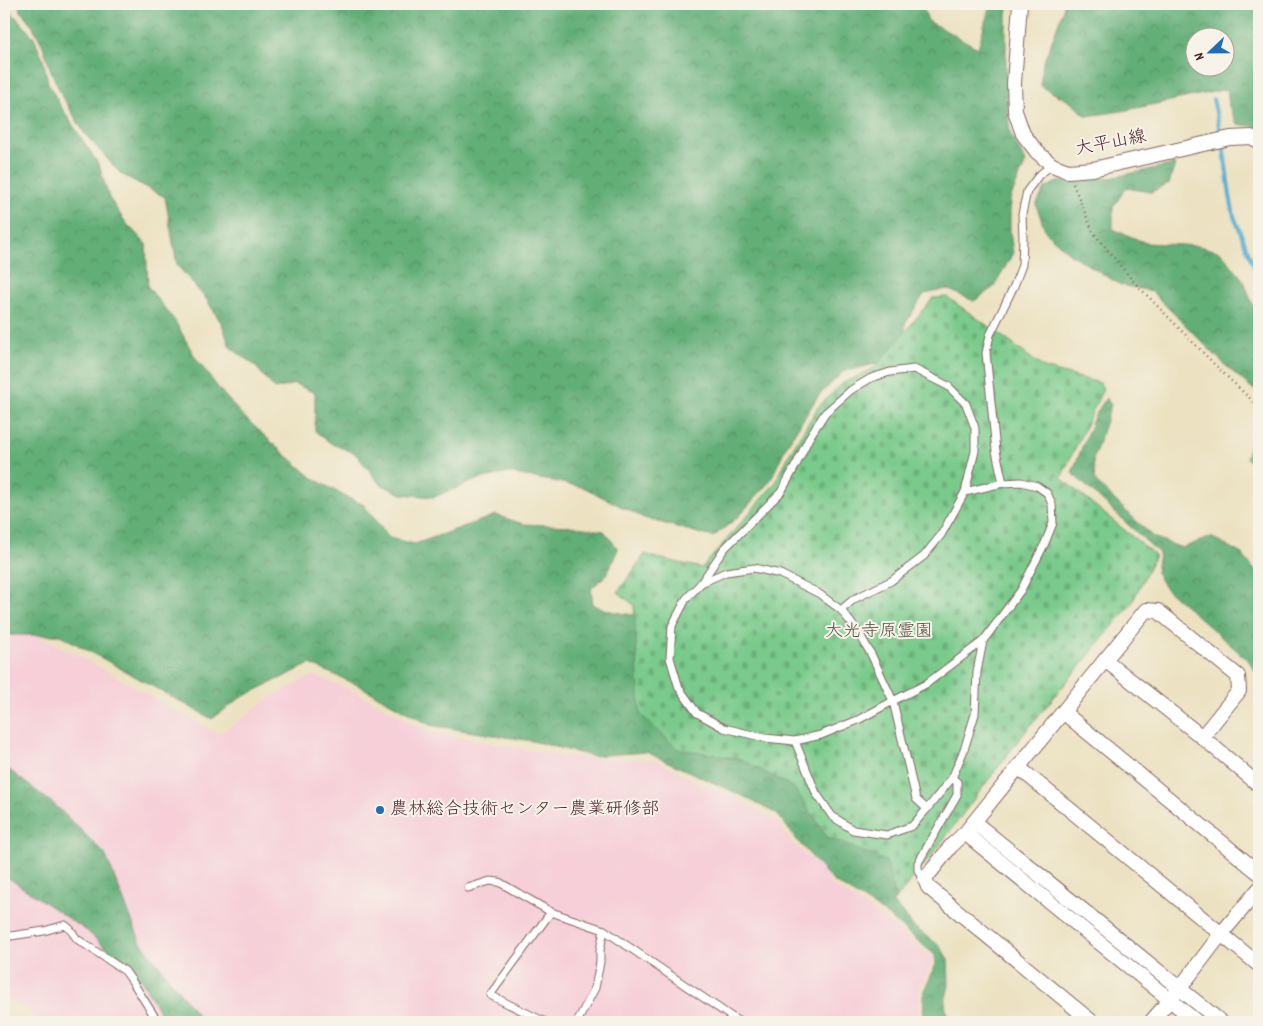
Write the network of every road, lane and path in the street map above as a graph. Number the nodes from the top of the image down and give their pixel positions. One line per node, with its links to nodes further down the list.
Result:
1 (1020, 4): 3 (street, 大平山線)
2 (1259, 141): 4 (street, 大平山線)
3 (1052, 165): 4 (street, 大平山線); 6 (lane)
4 (1068, 171): 5 (path)
5 (1259, 407)
6 (1003, 483): 7 (lane); 10 (lane)
7 (965, 492): 8 (lane); 9 (lane)
8 (701, 583): 9 (lane); 15 (lane)
9 (841, 610): 12 (lane)
10 (983, 641): 12 (lane); 17 (lane)
11 (1105, 660): 13 (street); 14 (street); 14 (street)
12 (893, 701): 15 (lane); 19 (lane)
13 (1063, 712): 16 (street); 22 (street)
14 (1202, 737): 18 (street)
15 (795, 741): 19 (lane)
16 (1018, 767): 20 (street); 28 (street)
17 (952, 778): 19 (lane); 23 (lane)
18 (1259, 784)
19 (927, 809)
20 (974, 822): 21 (street); 31 (street)
21 (965, 833): 23 (street); 32 (street)
22 (1259, 873)
23 (925, 879): 37 (street)
24 (468, 888): 26 (lane)
25 (1259, 889): 28 (street)
26 (551, 912): 27 (lane); 34 (lane)
27 (604, 930): 35 (lane); 36 (lane)
28 (1222, 934): 30 (street); 31 (street)
29 (4, 937): 33 (lane)
30 (1259, 965)
31 (1180, 988): 32 (street); 40 (street)
32 (1170, 1000): 38 (street); 39 (street)
33 (158, 1022)
34 (545, 1022)
35 (577, 1022)
36 (740, 1022)
37 (1092, 1022)
38 (1151, 1022)
39 (1197, 1022)
40 (1222, 1022)

